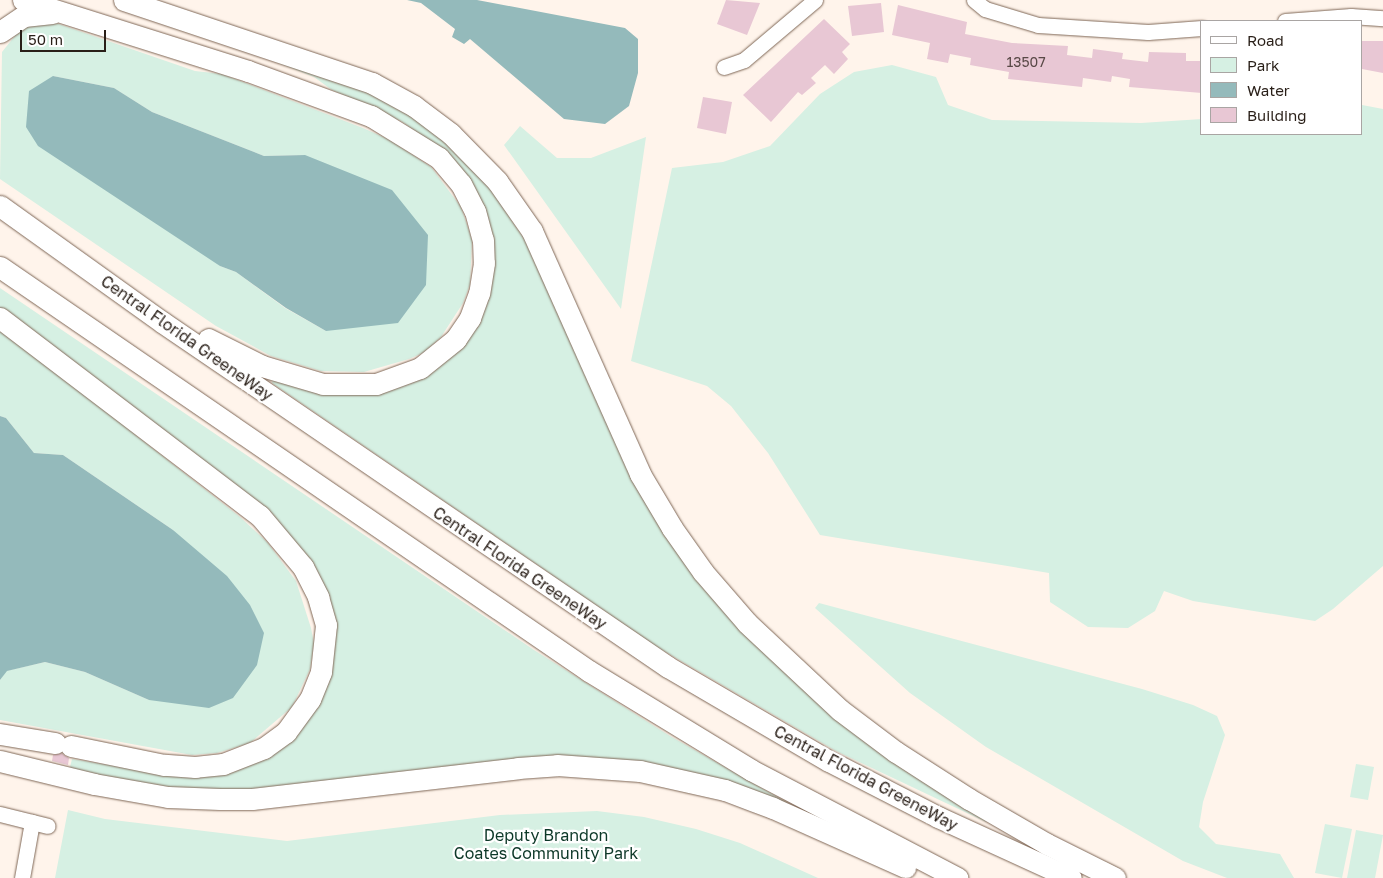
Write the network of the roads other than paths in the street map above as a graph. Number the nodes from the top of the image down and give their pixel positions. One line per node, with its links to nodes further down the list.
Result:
1 (23, 0): 5 (highway)
2 (124, 0): 23 (highway)
3 (815, 0): 10 (street)
4 (974, 0): 8 (street)
5 (58, 12): 9 (highway); 11 (highway)
6 (1383, 18): 7 (street)
7 (1298, 20)
8 (1200, 28)
9 (0, 32)
10 (724, 67)
11 (0, 205): 22 (highway, Central Florida GreeneWay)
12 (0, 267): 21 (highway)
13 (0, 318): 14 (highway)
14 (0, 734)
15 (0, 761): 20 (highway)
16 (0, 814): 17 (street)
17 (32, 822): 18 (street); 19 (street)
18 (48, 826)
19 (22, 878)
20 (930, 878)
21 (958, 878)
22 (1071, 878)
23 (1115, 878)

